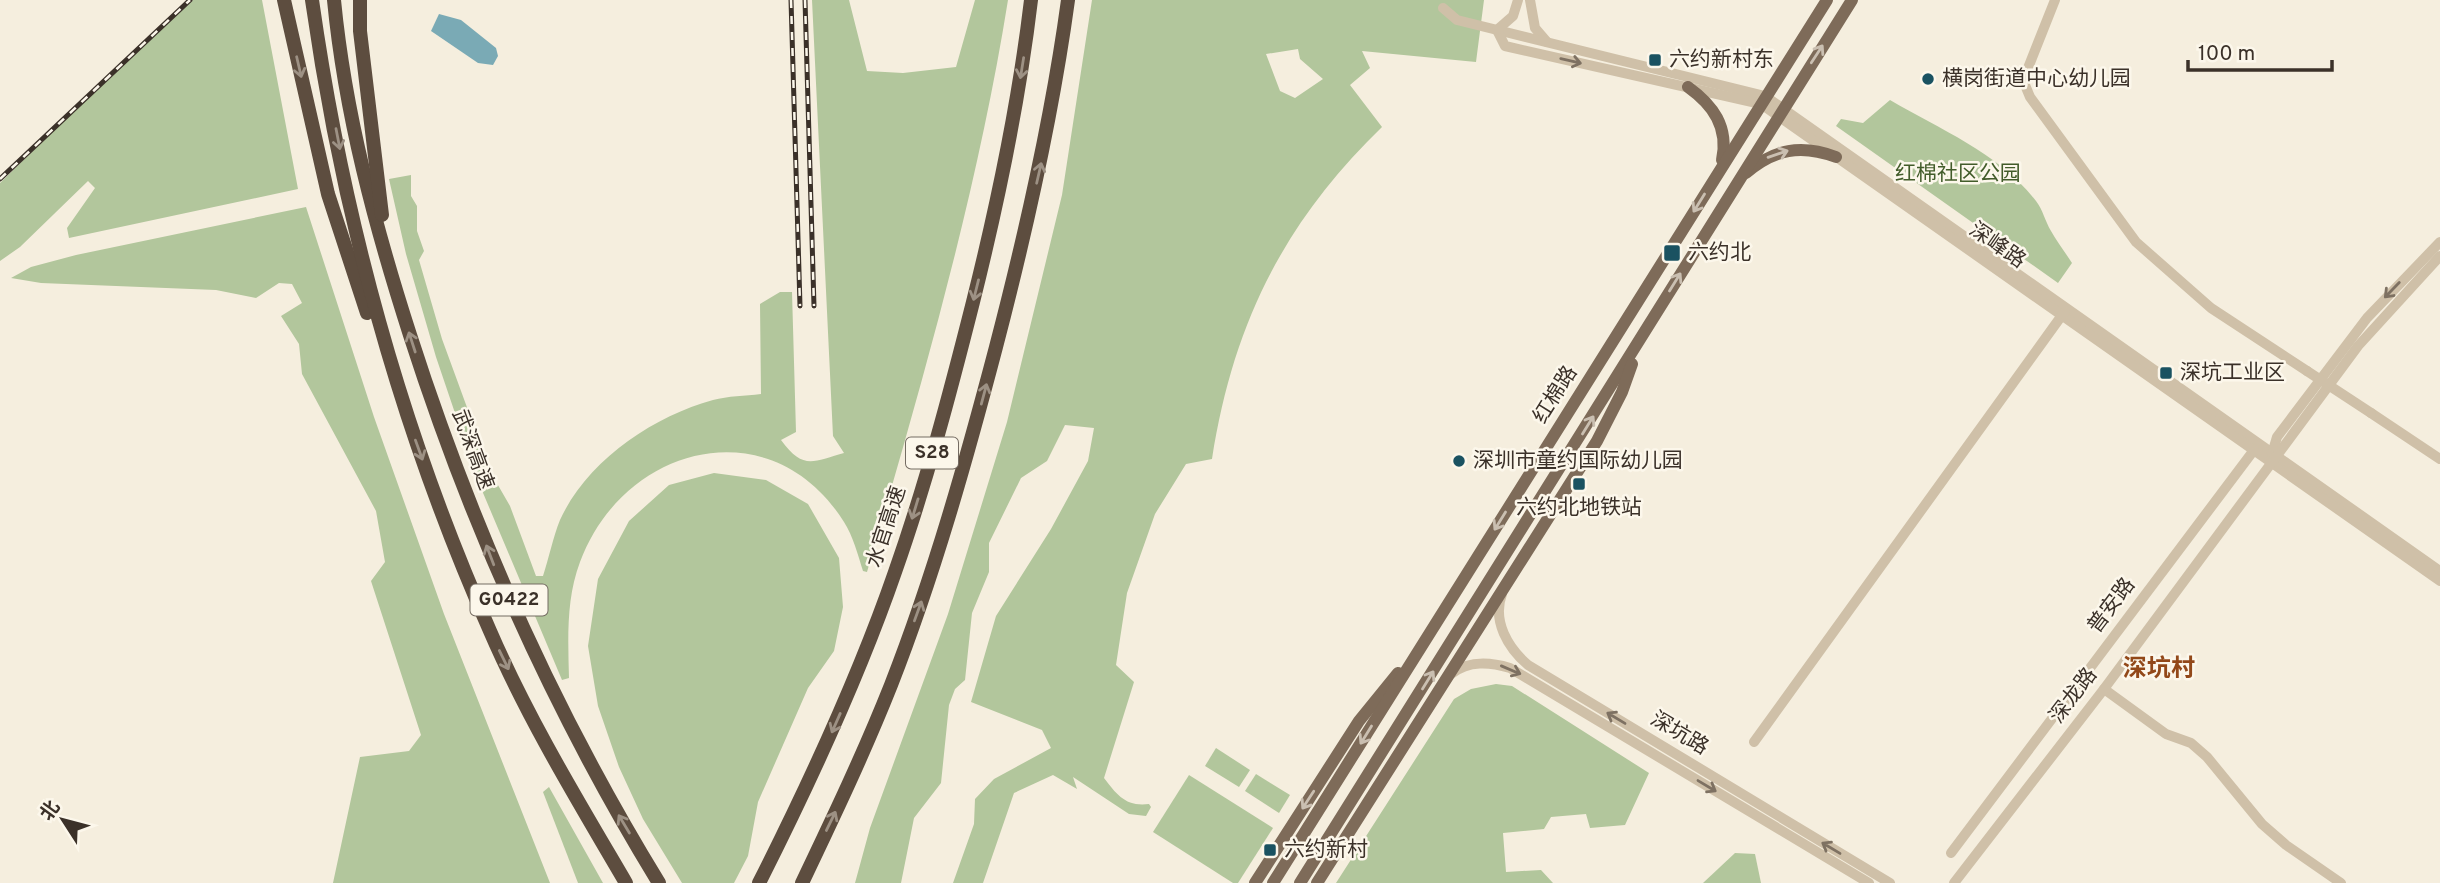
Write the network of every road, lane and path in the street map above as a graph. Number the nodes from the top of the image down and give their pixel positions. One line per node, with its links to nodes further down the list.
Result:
1 (284, 0): 26 (highway, one-way to 26)
2 (312, 0): 26 (highway, G0422, one-way to 26)
3 (334, 0): 23 (highway, 武深高速 / G0422)
4 (360, 0): 23 (highway)
5 (1031, 0): 40 (highway, 水官高速 / S28, one-way to 40)
6 (1068, 0): 41 (highway, S28, one-way to 6)
7 (1518, 0): 13 (street)
8 (1530, 0): 14 (street)
9 (1827, 0): 16 (main road, 红棉路)
10 (1852, 0): 17 (main road, 红棉路, one-way to 10)
11 (2055, 0): 29 (street, bridge)
12 (1443, 8): 13 (street, 深峰路)
13 (1497, 30): 14 (street, 深峰路); 15 (street, 深峰路, one-way to 15)
14 (1548, 43): 16 (street, 深峰路)
15 (1688, 87): 16 (street, 深峰路); 19 (main road)
16 (1763, 100): 17 (street, 深峰路); 19 (main road, 红棉路)
17 (1780, 112): 18 (street, 深峰路); 20 (main road, 红棉路); 24 (street, 深峰路)
18 (1836, 157): 20 (main road, one-way to 18); 24 (street, 深峰路)
19 (1720, 168): 33 (main road, 红棉路, one-way to 33)
20 (1732, 190): 25 (main road, 红棉路, one-way to 20)
21 (2440, 242): 28 (street, 深龙路, one-way to 28)
22 (2440, 256): 28 (street, 深龙路)
23 (387, 262): 39 (highway, 武深高速 / G0422, one-way to 23)
24 (2065, 312): 27 (street, 深峰路); 28 (street, 深峰路); 36 (street)
25 (1640, 341): 32 (main road); 44 (main road, 红棉路, one-way to 25)
26 (396, 385): 38 (highway, G0422, one-way to 38)
27 (2253, 450): 28 (street, 深峰路); 37 (street, 普安路)
28 (2272, 456): 30 (street, 深峰路); 31 (street, 深峰路); 35 (street, 深龙路)
29 (2440, 459)
30 (2440, 570)
31 (2440, 581)
32 (1507, 584): 34 (main road); 47 (street, 深坑路, one-way to 32)
33 (1421, 647): 42 (main road, one-way to 42); 43 (main road, 红棉路, one-way to 43)
34 (1448, 677): 45 (main road); 46 (street, 深坑路, one-way to 46)
35 (2104, 689): 48 (street, 深龙路); 49 (street)
36 (1754, 742)
37 (1951, 853)
38 (626, 883)
39 (659, 883)
40 (759, 883)
41 (802, 883)
42 (1255, 883)
43 (1273, 883)
44 (1300, 883)
45 (1317, 883)
46 (1868, 883)
47 (1890, 883)
48 (1955, 883)
49 (2341, 883)

